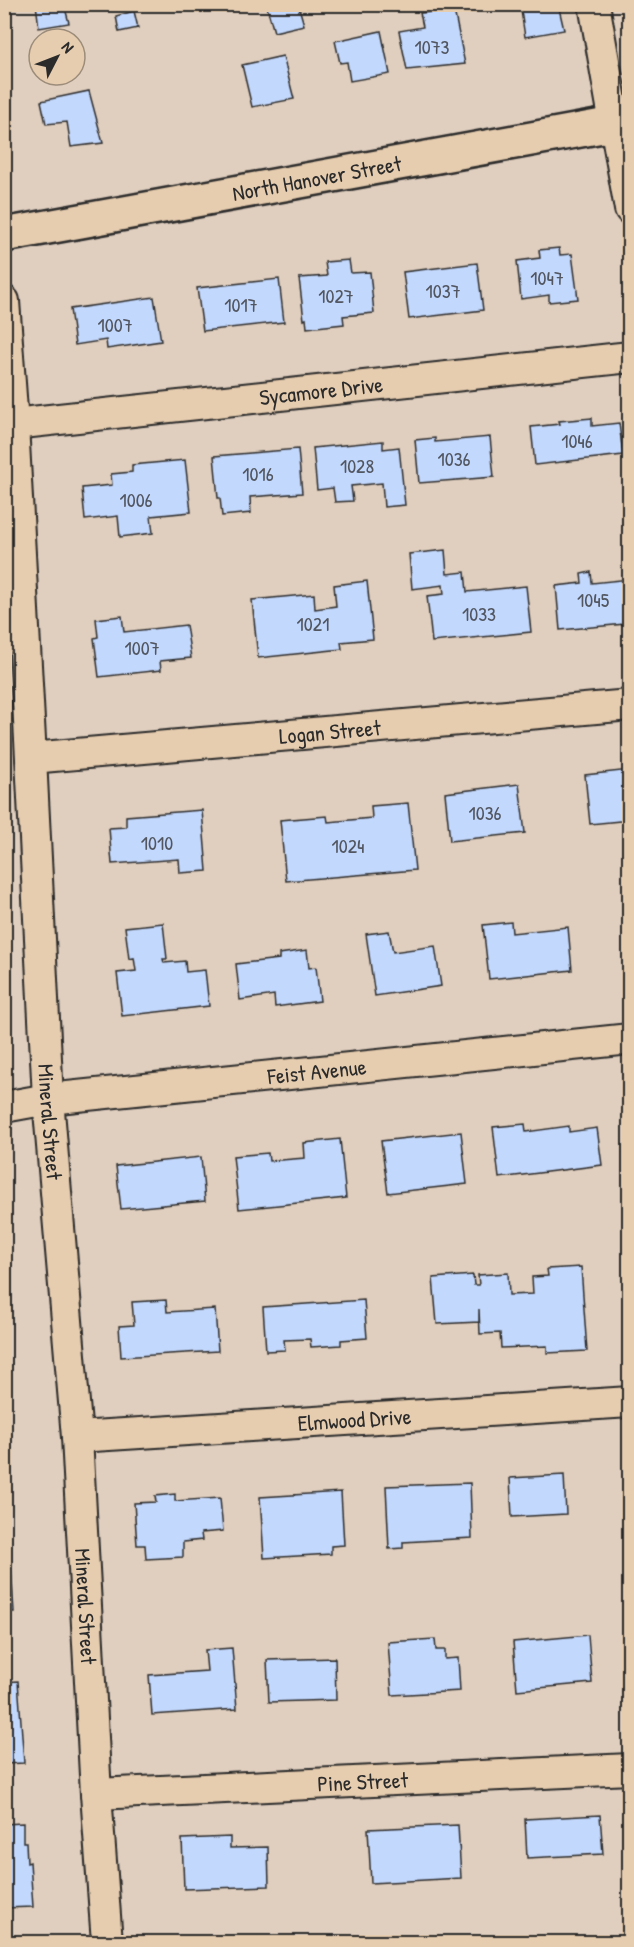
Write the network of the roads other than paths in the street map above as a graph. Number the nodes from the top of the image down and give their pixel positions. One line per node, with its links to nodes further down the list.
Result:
1 (594, 4): 2 (street)
2 (621, 122): 3 (street); 4 (street, North Hanover Street)
3 (630, 209)
4 (4, 235)
5 (4, 300): 7 (street, Mineral Street)
6 (630, 357): 7 (street, Sycamore Drive)
7 (13, 424): 9 (street, Mineral Street)
8 (630, 705): 9 (street, Logan Street)
9 (31, 758): 11 (street, Mineral Street)
10 (630, 1039): 11 (street, Feist Avenue)
11 (48, 1099): 12 (street, Feist Avenue); 14 (street, Mineral Street)
12 (4, 1107)
13 (630, 1402): 14 (street, Elmwood Drive)
14 (77, 1437): 16 (street, Mineral Street)
15 (630, 1769): 16 (street, Pine Street)
16 (96, 1794): 17 (street, Mineral Street)
17 (107, 1942)

